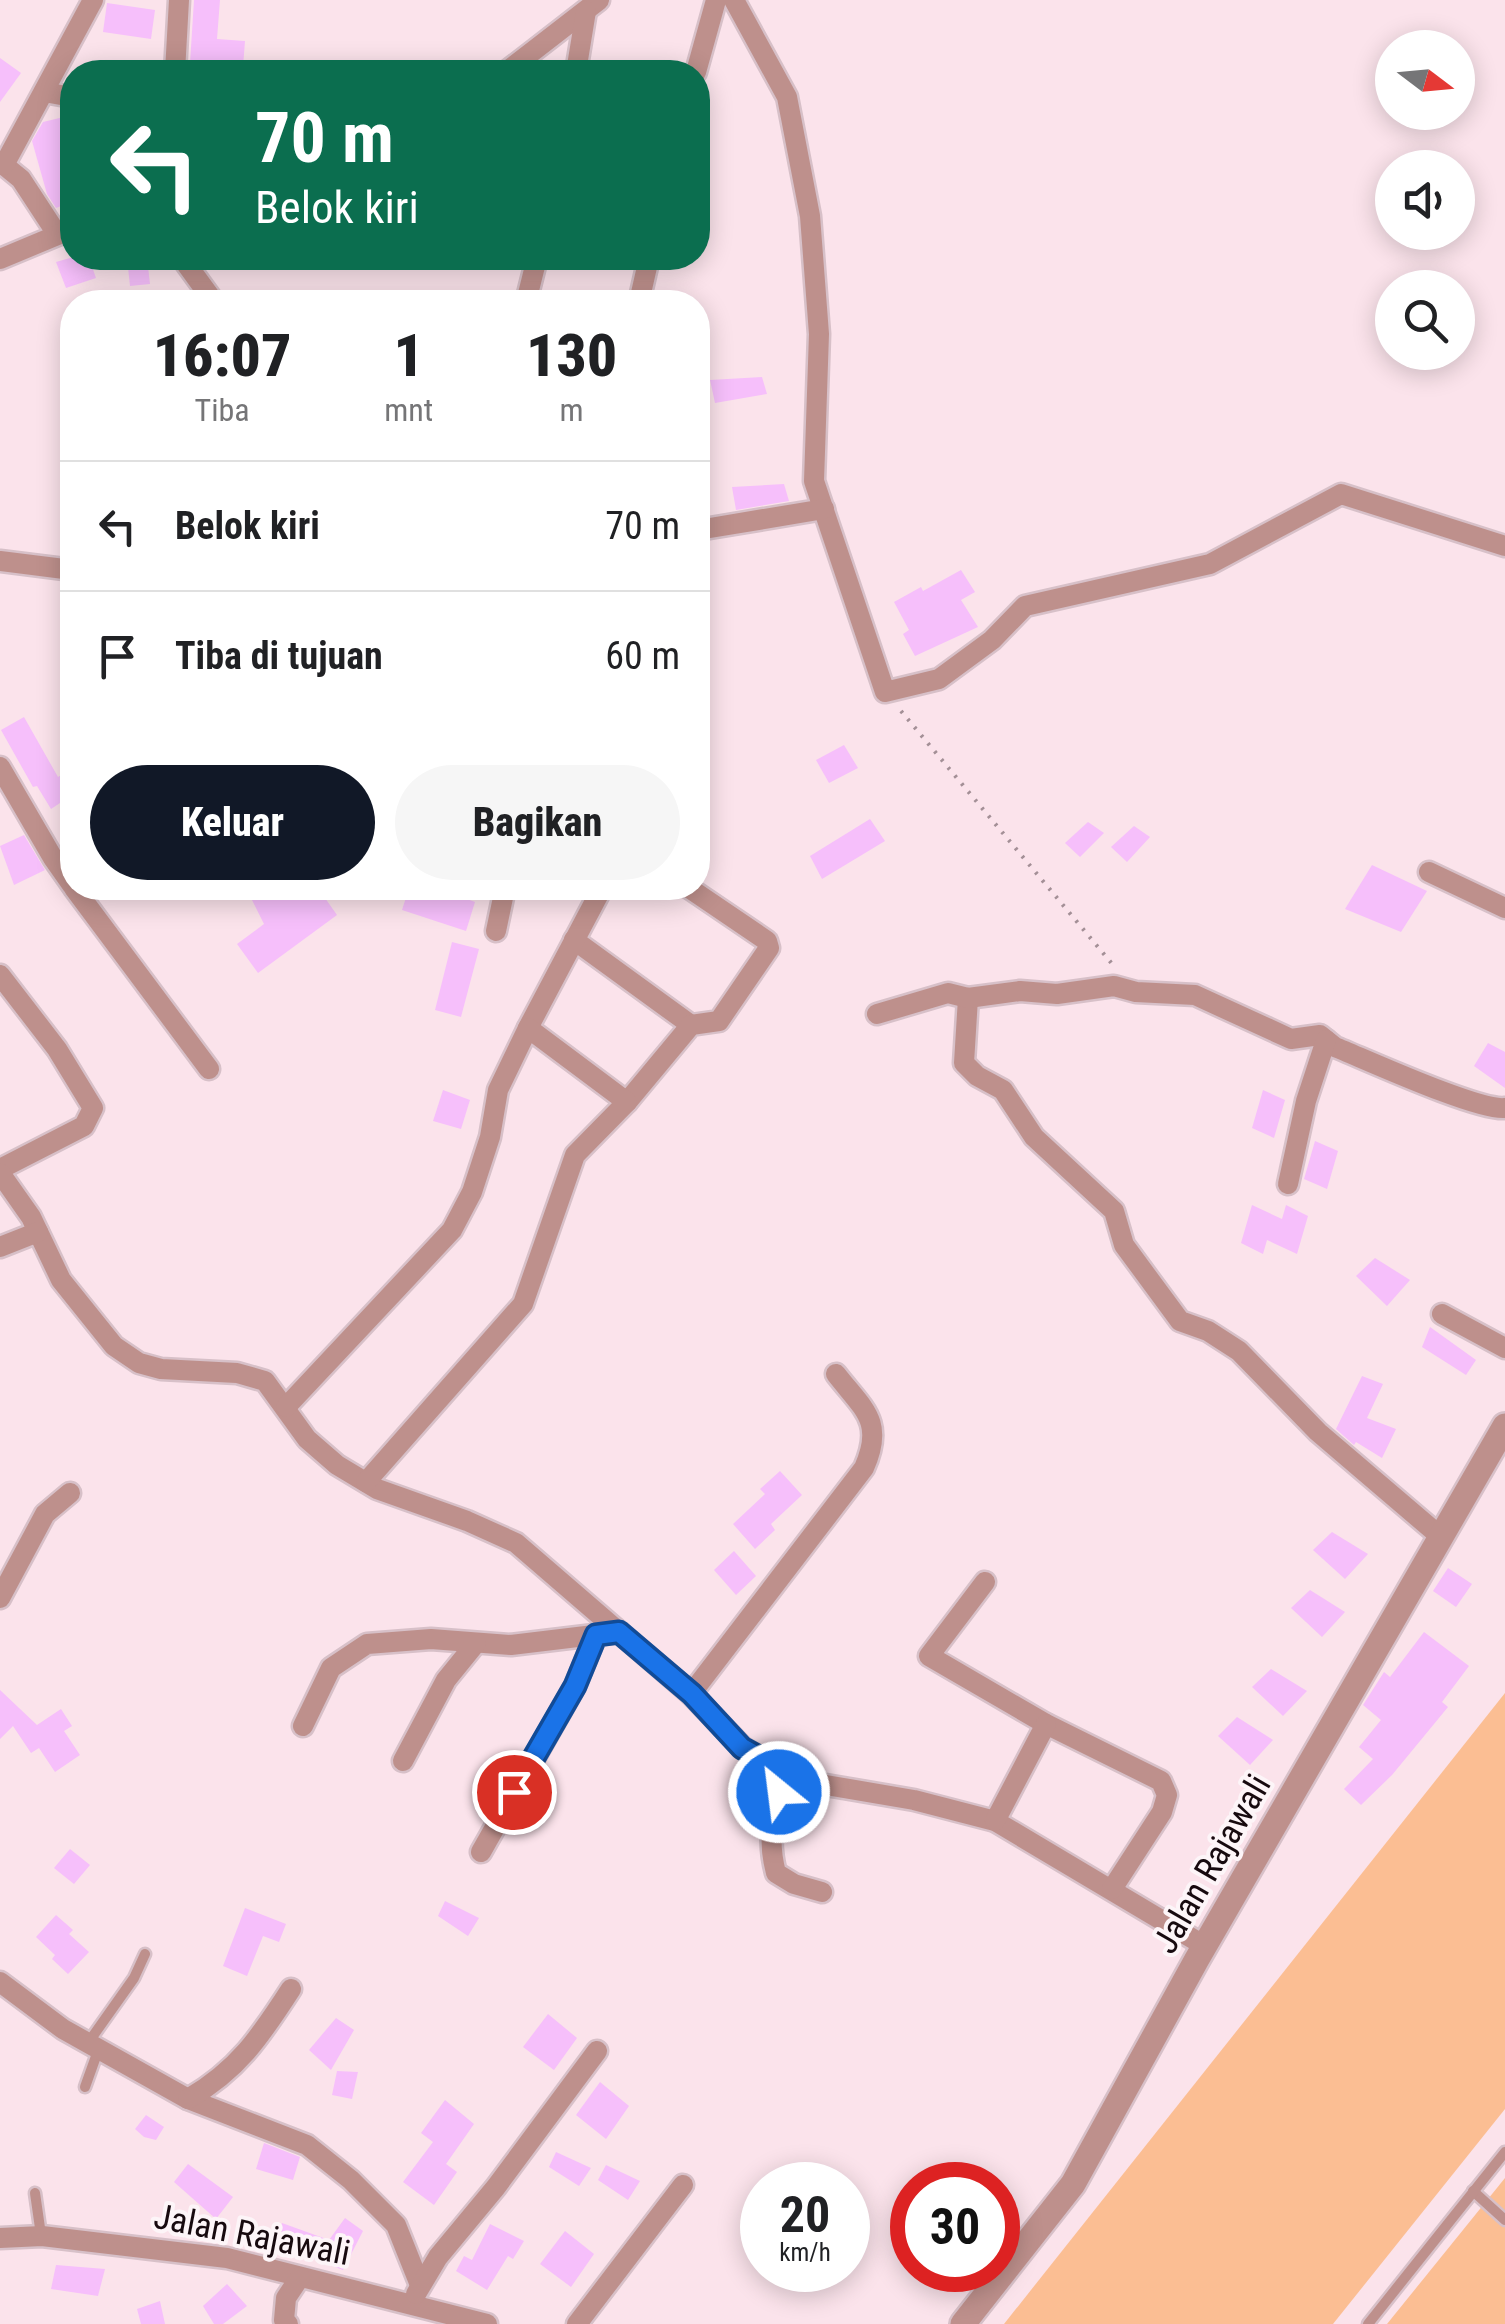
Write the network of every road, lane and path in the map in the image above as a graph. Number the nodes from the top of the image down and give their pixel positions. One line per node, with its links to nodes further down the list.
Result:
1 (93, 0): 6 (street)
2 (179, 0): 7 (street)
3 (716, 0): 10 (street)
4 (734, 0): 18 (street)
5 (588, 4): 8 (street); 9 (street)
6 (61, 60)
7 (176, 60)
8 (520, 60)
9 (578, 60)
10 (699, 60)
11 (60, 62): 12 (street)
12 (44, 92): 13 (street); 14 (street)
13 (60, 95)
14 (2, 163): 15 (street)
15 (60, 225)
16 (60, 233): 17 (street)
17 (0, 259)
18 (824, 509): 19 (street); 23 (street)
19 (710, 528)
20 (1505, 546): 23 (street)
21 (0, 561): 22 (street)
22 (60, 568)
23 (885, 692): 35 (path)
24 (0, 767): 25 (street)
25 (60, 867)
26 (1429, 872): 31 (street)
27 (84, 900): 41 (street)
28 (502, 900): 32 (street)
29 (596, 900): 33 (street)
30 (707, 900): 38 (street)
31 (1505, 908)
32 (496, 931)
33 (574, 940): 38 (street); 39 (street)
34 (0, 974): 44 (street)
35 (1136, 992): 36 (street); 40 (street)
36 (968, 998): 37 (street); 55 (street)
37 (878, 1014)
38 (691, 1025): 42 (street)
39 (528, 1028): 42 (street); 51 (street)
40 (1326, 1040): 43 (street); 45 (street)
41 (209, 1069)
42 (627, 1102): 53 (street)
43 (1505, 1108)
44 (0, 1171): 46 (street)
45 (1288, 1184)
46 (38, 1232): 47 (street); 51 (street)
47 (0, 1247)
48 (1442, 1314): 49 (street)
49 (1505, 1348)
50 (836, 1374): 61 (street)
51 (286, 1407): 53 (street)
52 (1505, 1426): 55 (street, Jalan Rajawali)
53 (366, 1482): 58 (street)
54 (70, 1493): 57 (street)
55 (1441, 1537): 70 (street, Jalan Rajawali)
56 (986, 1582): 62 (street)
57 (0, 1598)
58 (619, 1632): 59 (street); 61 (street)
59 (596, 1635): 60 (street); 67 (street)
60 (476, 1642): 63 (street); 64 (street)
61 (692, 1694): 65 (street)
62 (1046, 1724): 66 (street); 68 (street)
63 (302, 1726)
64 (403, 1761)
65 (786, 1772): 66 (street); 69 (street)
66 (995, 1821): 68 (street)
67 (480, 1852)
68 (1112, 1889): 70 (street)
69 (822, 1892)
70 (1205, 1946): 90 (street, Jalan Rajawali)
71 (145, 1954): 74 (lane)
72 (0, 1982): 74 (street)
73 (291, 1990): 77 (street)
74 (94, 2046): 76 (lane); 77 (street)
75 (596, 2051): 86 (street)
76 (85, 2087)
77 (188, 2099): 86 (street)
78 (1505, 2152): 80 (lane)
79 (682, 2185): 89 (street)
80 (1473, 2191): 82 (lane); 91 (lane)
81 (35, 2193): 83 (lane)
82 (1505, 2220)
83 (42, 2236): 84 (street, Jalan Rajawali); 85 (street, Jalan Rajawali)
84 (0, 2238)
85 (300, 2277): 86 (street, Jalan Rajawali); 87 (street)
86 (416, 2294): 88 (street, Jalan Rajawali)
87 (288, 2324)
88 (488, 2324)
89 (577, 2324)
90 (964, 2324)
91 (1368, 2324)

